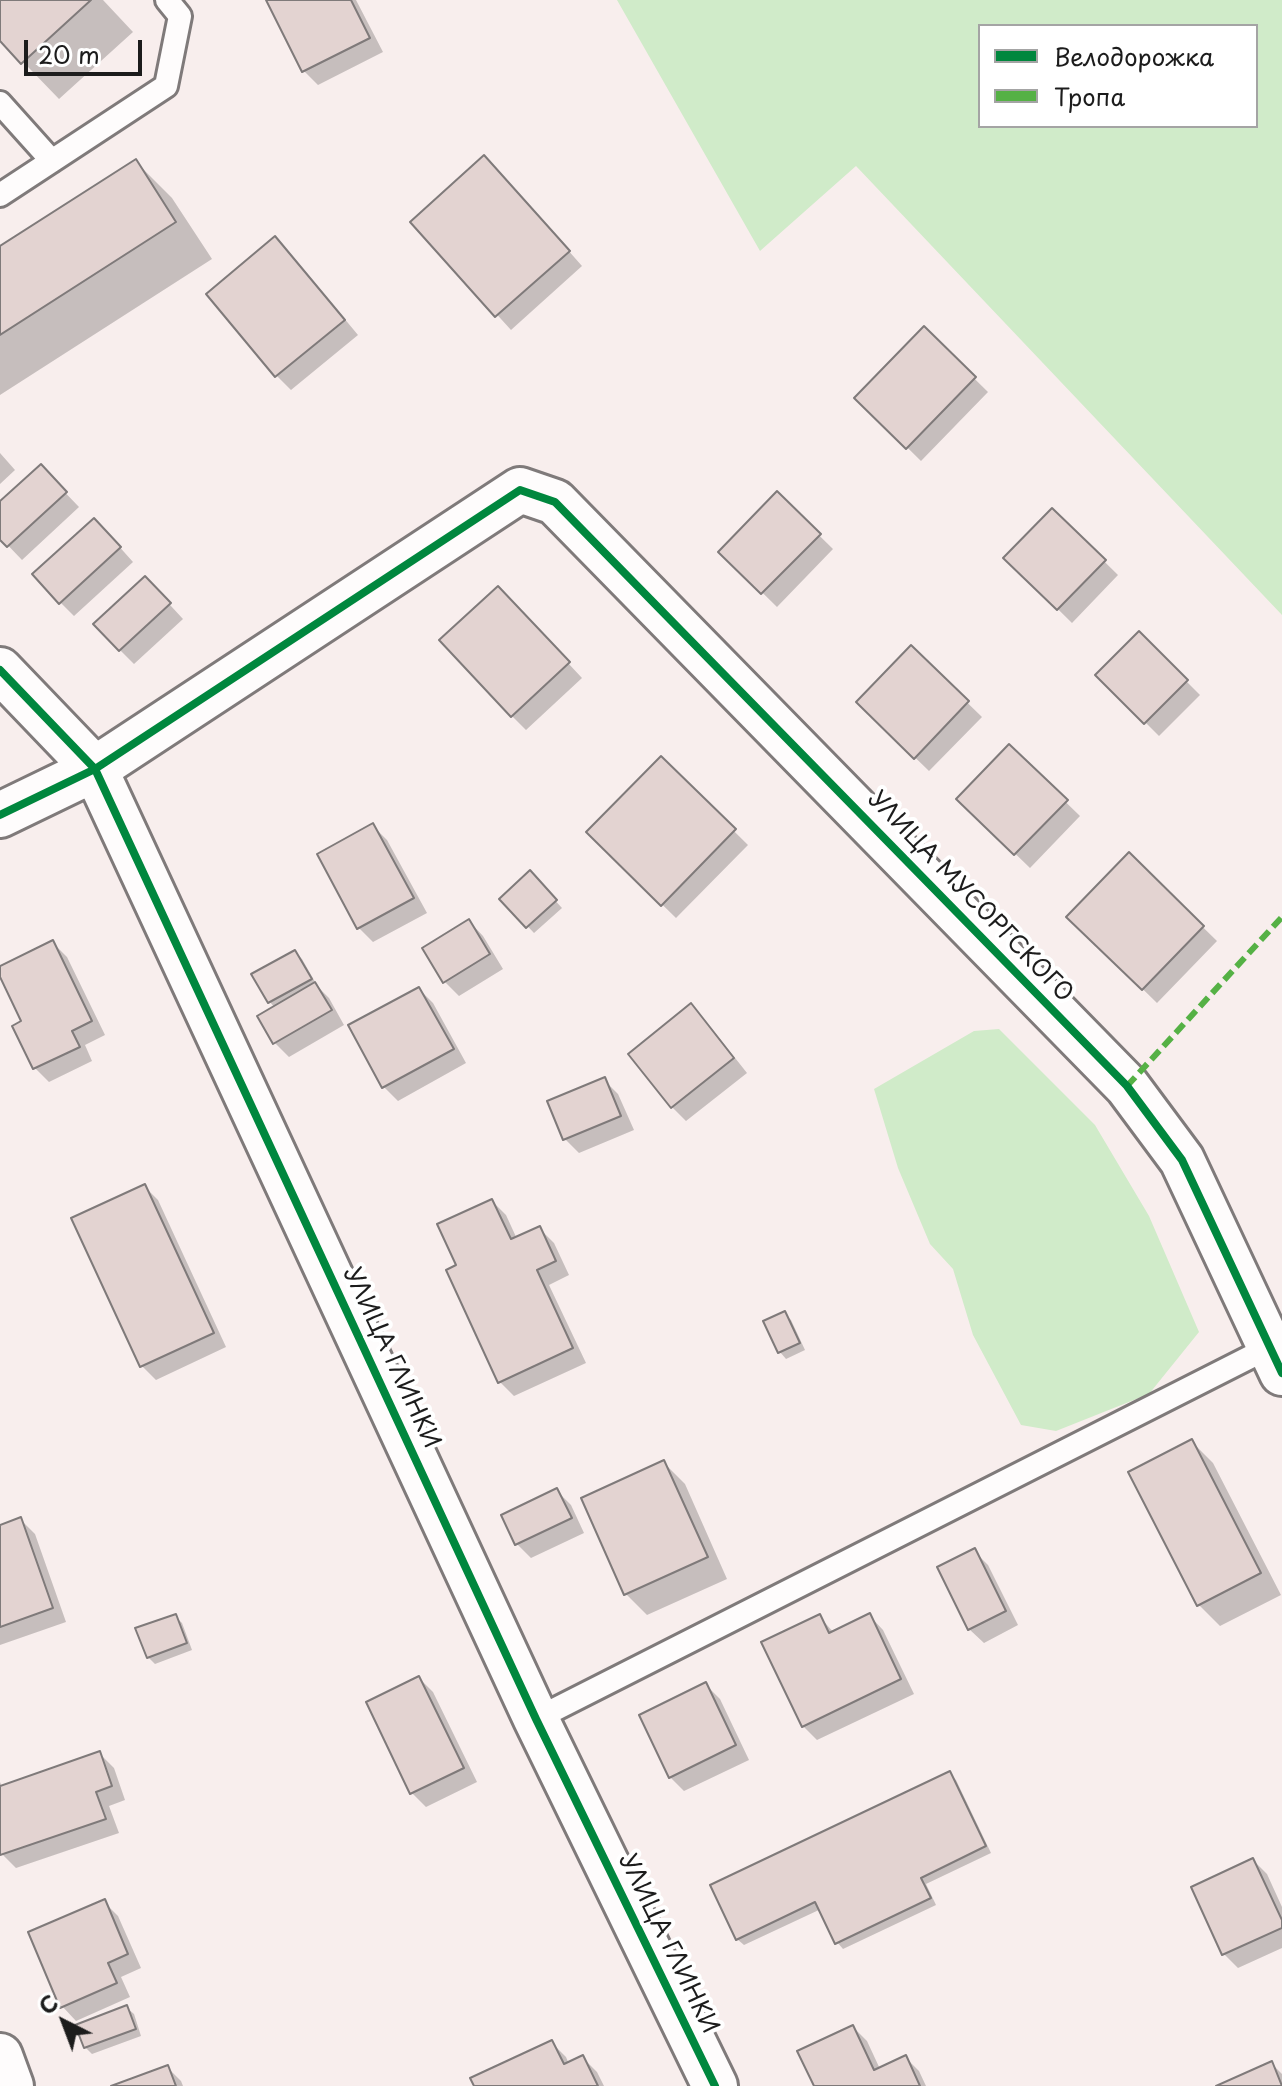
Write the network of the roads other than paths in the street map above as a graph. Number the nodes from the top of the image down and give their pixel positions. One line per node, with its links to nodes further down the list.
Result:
1 (167, 0): 3 (lane)
2 (0, 104): 3 (lane)
3 (52, 161): 4 (lane)
4 (0, 195)
5 (0, 670): 6 (street, УЛИЦА ГЛИНКИ)
6 (95, 769): 7 (street); 8 (street, УЛИЦА МУСОРГСКОГО); 9 (street, УЛИЦА ГЛИНКИ)
7 (0, 815)
8 (1276, 1360): 9 (lane)
9 (536, 1719): 12 (street, УЛИЦА ГЛИНКИ)
10 (0, 2056): 11 (street)
11 (11, 2086)
12 (715, 2086)

